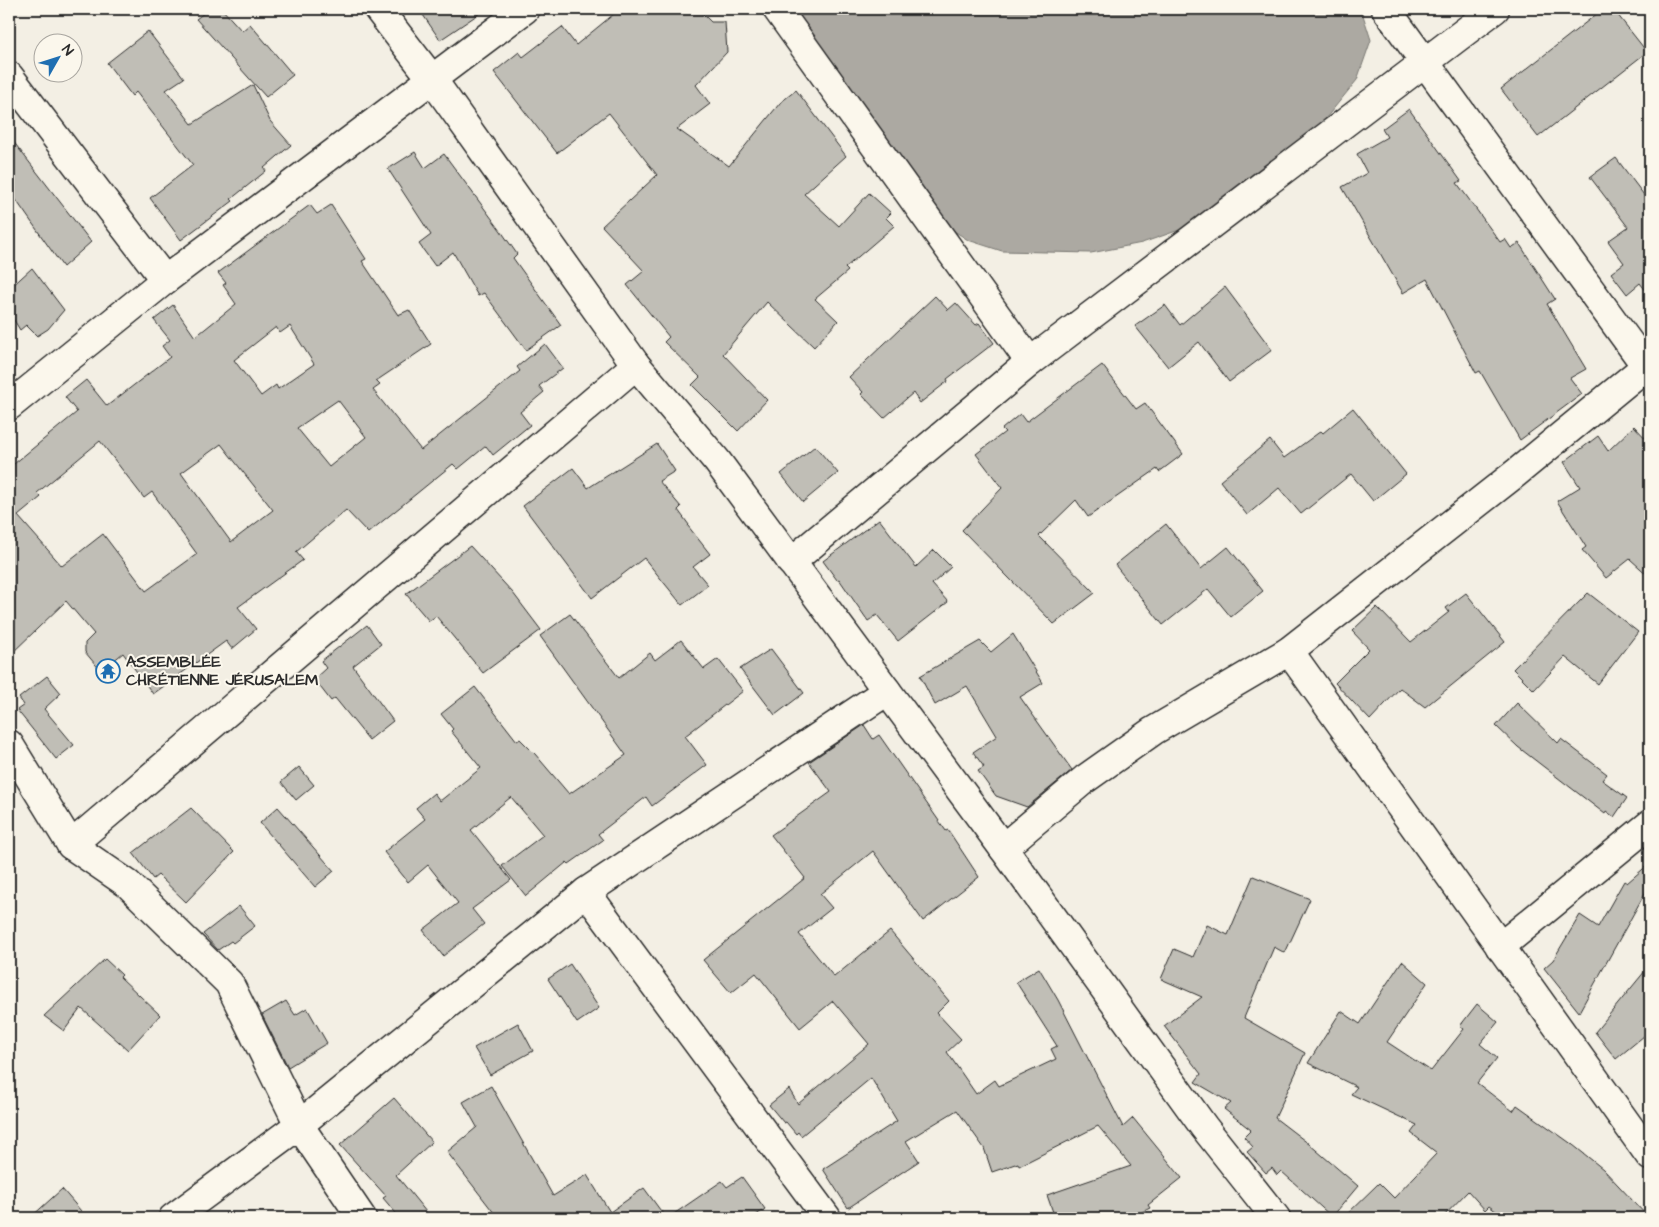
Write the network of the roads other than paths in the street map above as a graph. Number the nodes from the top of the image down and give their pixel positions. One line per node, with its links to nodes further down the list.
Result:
1 (378, 9): 8 (street)
2 (525, 9): 8 (street)
3 (777, 9): 10 (street)
4 (1386, 9): 6 (street)
5 (1495, 9): 6 (street)
6 (1425, 61): 10 (street); 11 (street)
7 (9, 76): 9 (street)
8 (432, 79): 9 (street); 12 (street)
9 (165, 280): 13 (street)
10 (1030, 362): 14 (street)
11 (1648, 364): 15 (street)
12 (636, 365): 14 (street); 19 (street)
13 (9, 406)
14 (792, 562): 16 (street)
15 (1289, 651): 20 (street); 22 (street)
16 (887, 691): 20 (street); 21 (street)
17 (9, 744): 19 (street)
18 (1650, 824): 22 (street)
19 (71, 845): 23 (street)
20 (1003, 848): 28 (street)
21 (586, 892): 23 (street); 27 (street)
22 (1500, 948): 24 (street)
23 (299, 1126): 25 (street); 26 (street)
24 (1650, 1156)
25 (172, 1218)
26 (362, 1218)
27 (827, 1218)
28 (1276, 1218)

